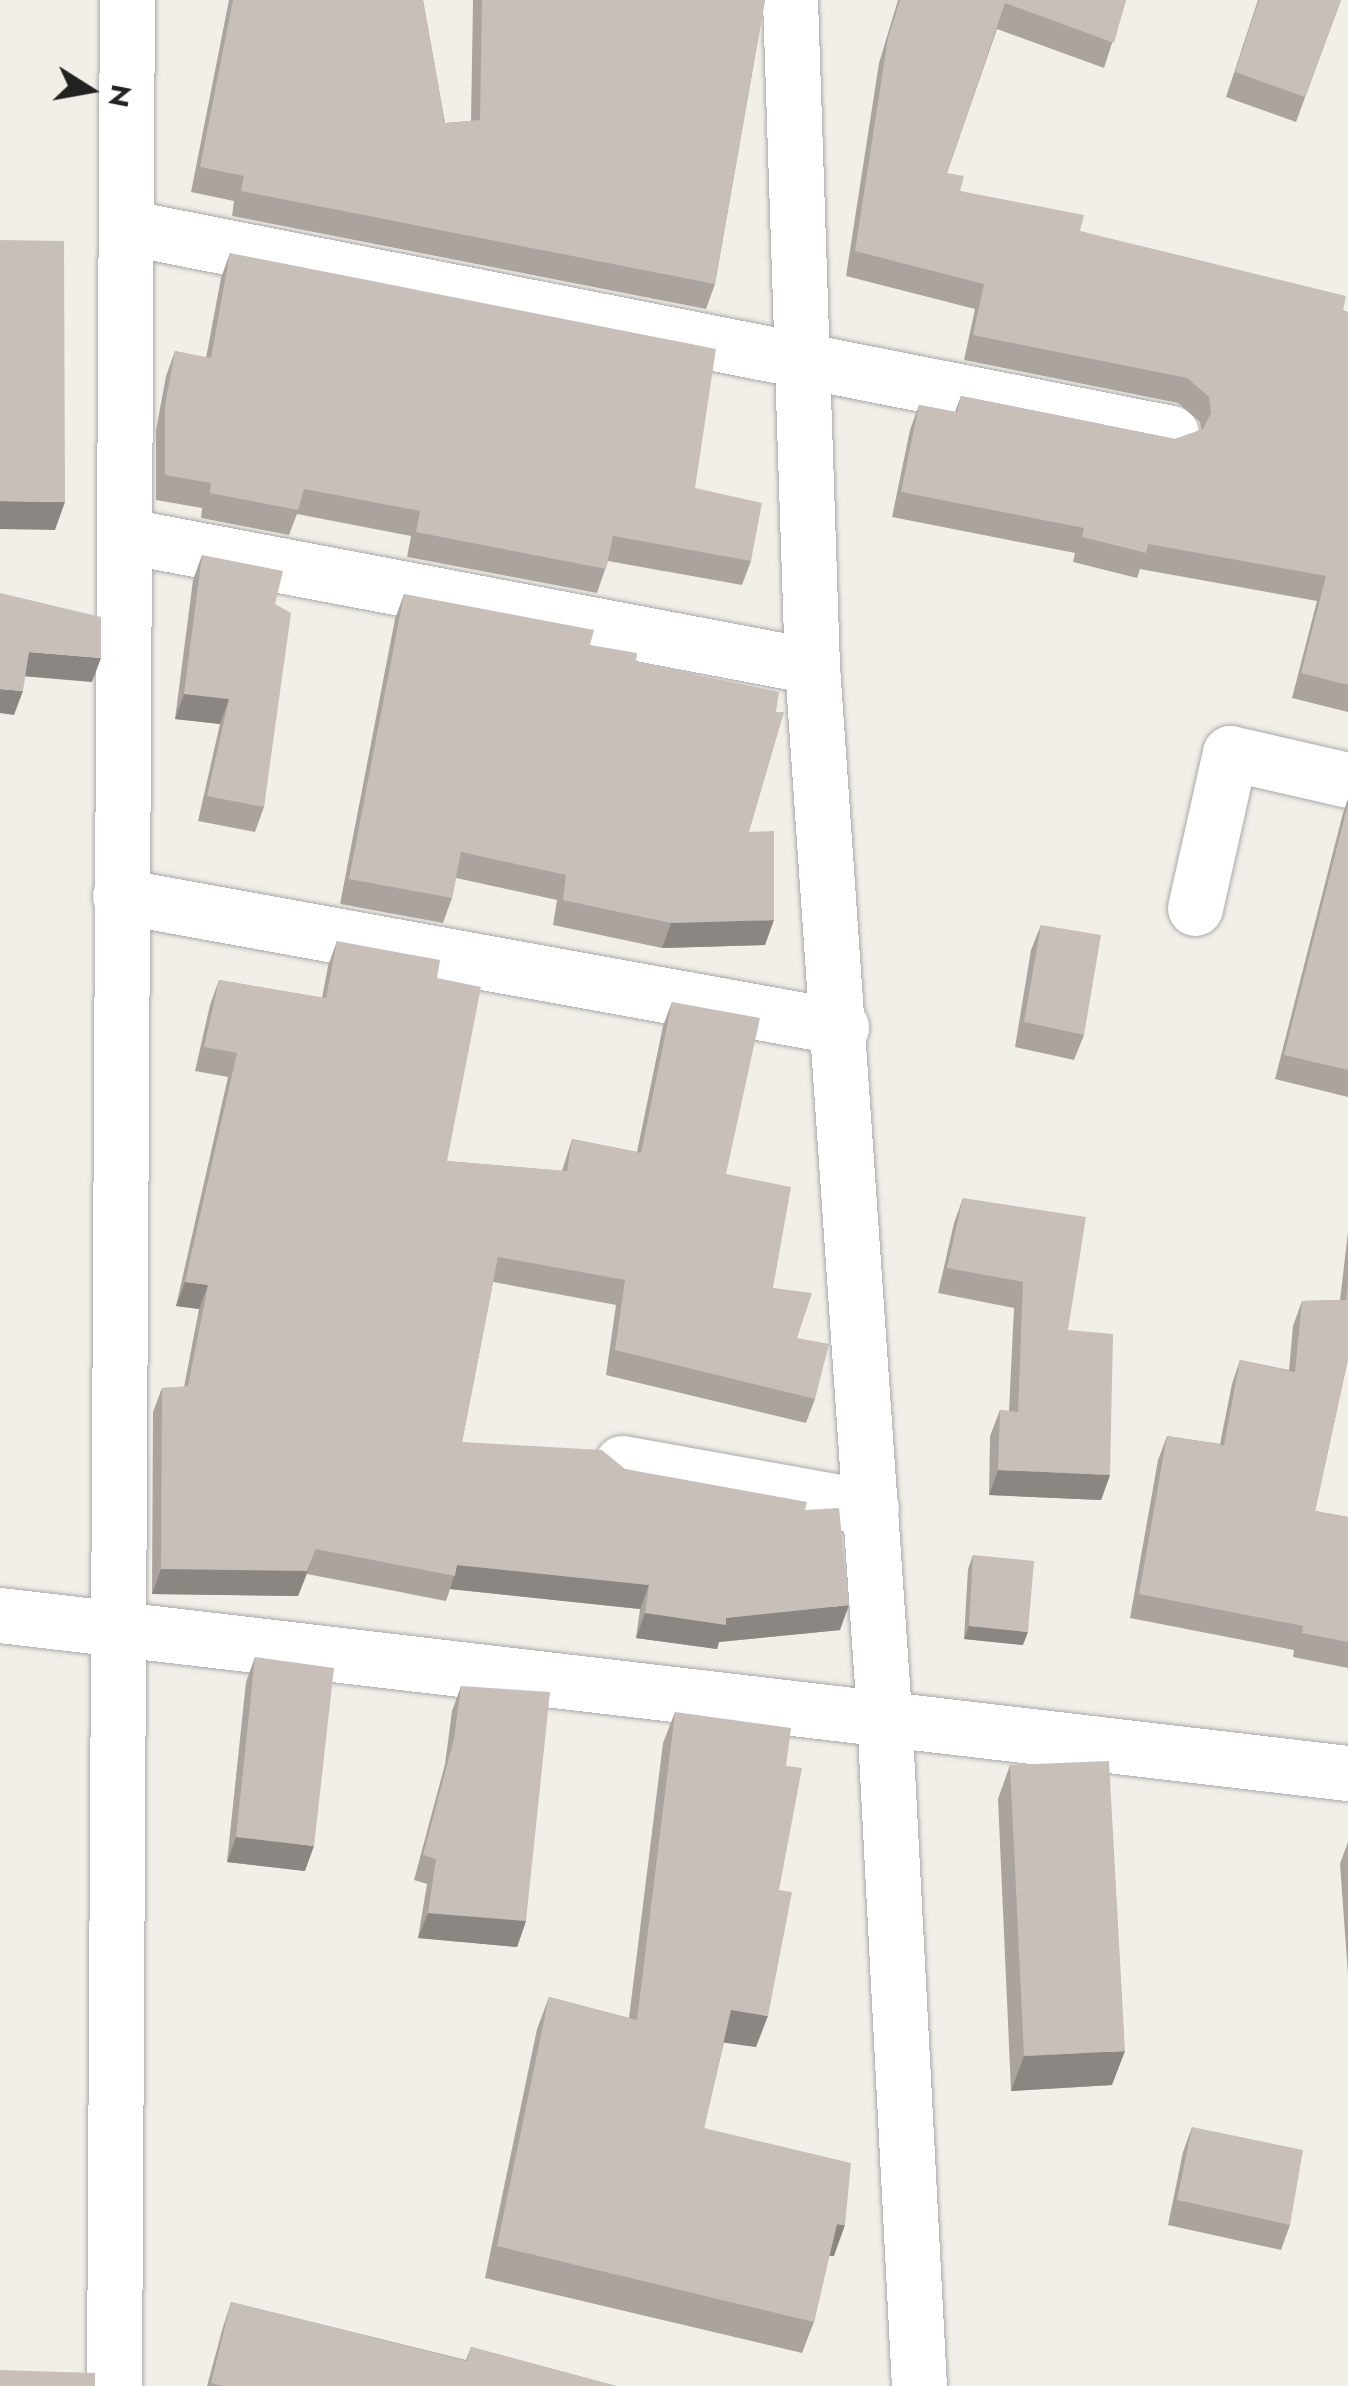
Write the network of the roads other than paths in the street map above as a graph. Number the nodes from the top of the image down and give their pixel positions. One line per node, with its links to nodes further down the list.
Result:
1 (127, 0): 3 (street)
2 (790, 0): 4 (street)
3 (131, 228): 4 (street); 6 (street)
4 (803, 355): 5 (street); 7 (street)
5 (1171, 433)
6 (127, 536): 7 (street); 9 (street)
7 (812, 666): 11 (street)
8 (1348, 780): 10 (street)
9 (120, 896): 11 (street); 15 (street)
10 (1195, 908)
11 (841, 1027): 13 (street)
12 (622, 1463): 13 (street)
13 (871, 1508): 16 (street)
14 (0, 1615): 15 (street)
15 (120, 1628): 16 (street); 18 (street)
16 (884, 1714): 17 (street); 19 (street)
17 (1348, 1773)
18 (114, 2386)
19 (919, 2386)

